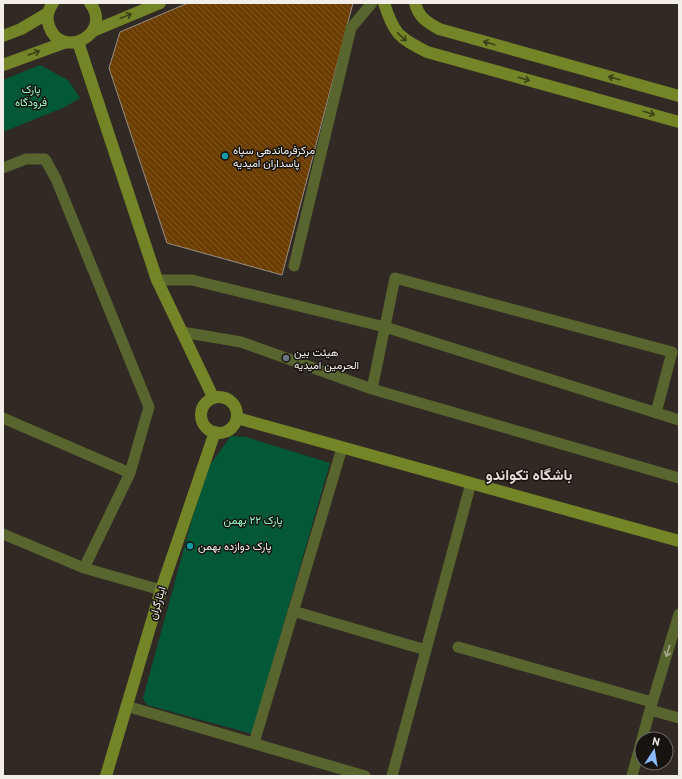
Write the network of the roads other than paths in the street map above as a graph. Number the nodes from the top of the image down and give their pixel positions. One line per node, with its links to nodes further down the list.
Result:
1 (90, 3): 7 (street)
2 (160, 3): 7 (street, one-way to 2)
3 (372, 3): 15 (street)
4 (384, 3): 13 (street, one-way to 13)
5 (414, 3): 12 (street, one-way to 5)
6 (51, 8): 8 (street); 9 (street)
7 (93, 30): 10 (street)
8 (3, 36)
9 (66, 42): 10 (street); 11 (street, one-way to 9)
10 (78, 42): 16 (street)
11 (3, 65)
12 (679, 96)
13 (679, 122)
14 (3, 168): 27 (street)
15 (294, 266)
16 (157, 280): 17 (street); 18 (street)
17 (385, 327): 19 (street); 21 (street); 21 (street)
18 (182, 332): 19 (street); 20 (street)
19 (372, 389): 28 (street)
20 (213, 397): 23 (street); 25 (street)
21 (656, 413): 24 (street)
22 (3, 418): 27 (street)
23 (237, 418): 25 (street); 26 (street)
24 (679, 420)
25 (215, 432): 33 (street, ایثارگران)
26 (342, 448): 29 (street); 34 (street)
27 (130, 473): 32 (street)
28 (679, 478)
29 (471, 483): 31 (street); 37 (street)
30 (3, 534): 32 (street)
31 (679, 541)
32 (84, 568): 33 (street)
33 (160, 590): 38 (street, ایثارگران)
34 (293, 611): 37 (street); 41 (street)
35 (679, 614): 39 (street, one-way to 39)
36 (458, 647): 39 (street)
37 (426, 650): 44 (street)
38 (126, 706): 41 (street); 42 (street, ایثارگران)
39 (651, 706): 40 (street); 45 (street)
40 (679, 718)
41 (254, 743): 43 (street)
42 (106, 776)
43 (364, 776)
44 (392, 776)
45 (632, 776)

